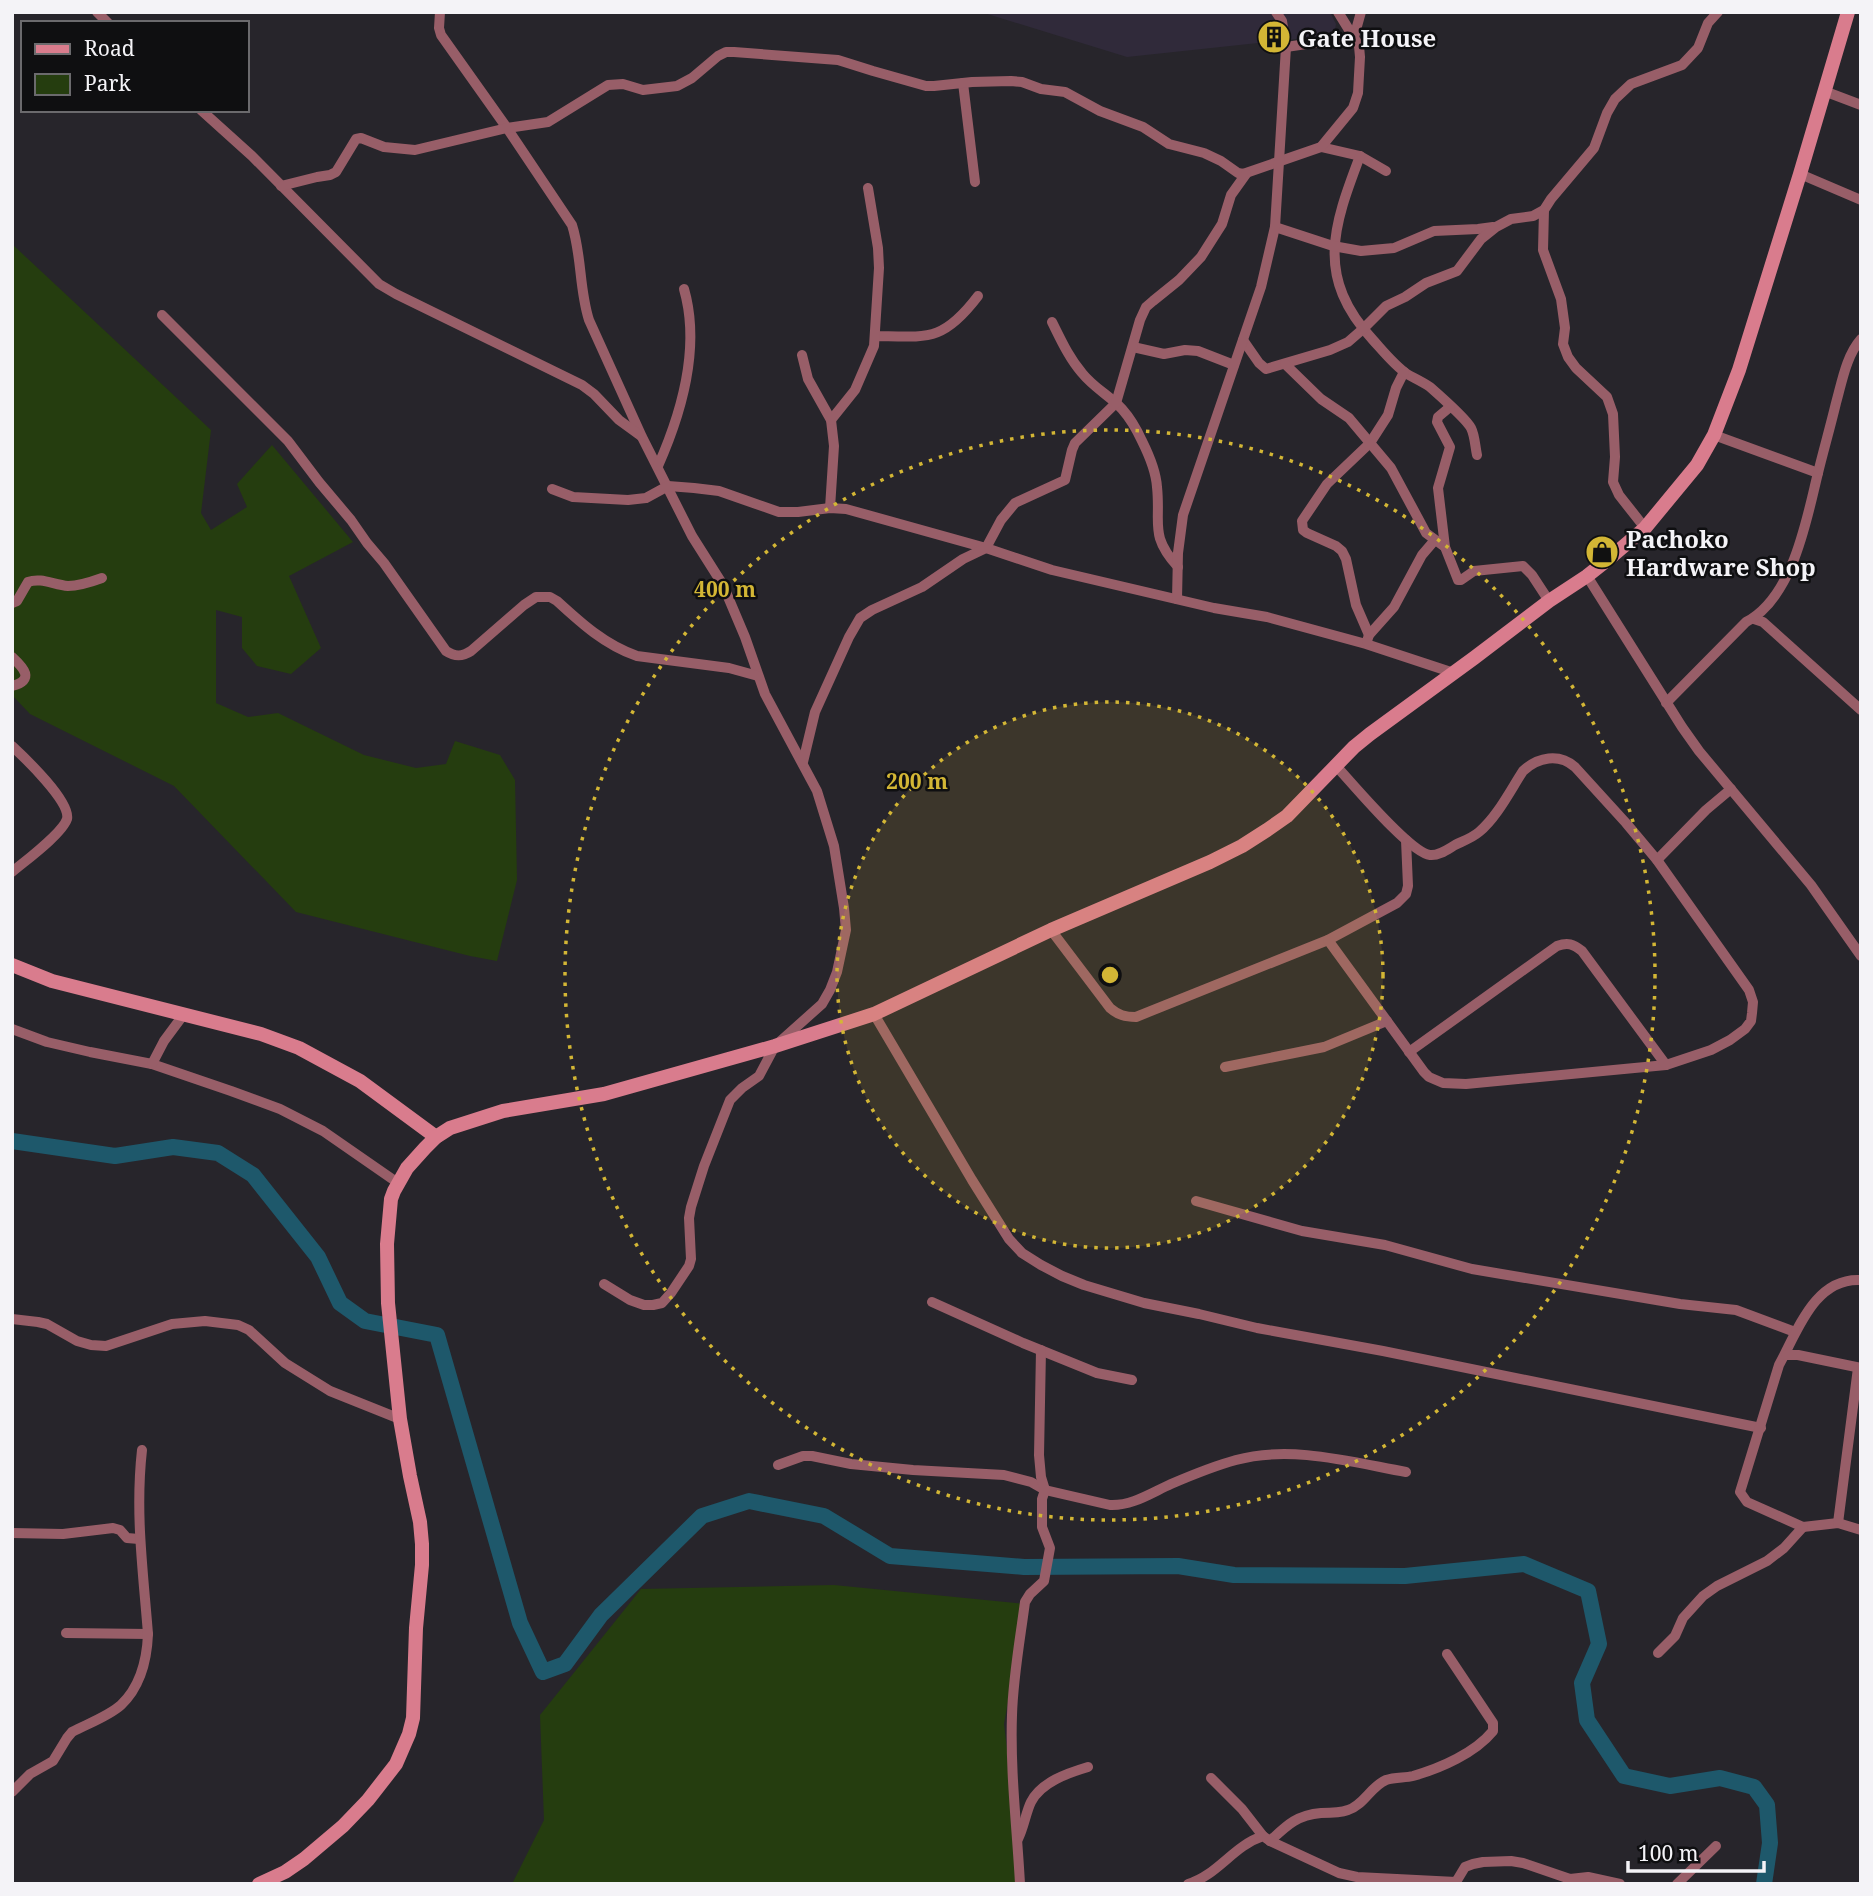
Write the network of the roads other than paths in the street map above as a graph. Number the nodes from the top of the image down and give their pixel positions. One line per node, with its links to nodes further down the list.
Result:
1 (440, 12): 13 (street)
2 (1276, 12): 8 (street)
3 (1338, 12): 7 (street)
4 (1361, 12): 7 (street)
5 (1718, 12): 24 (street)
6 (1848, 12): 10 (street)
7 (1354, 37): 8 (street); 14 (street)
8 (1286, 47): 16 (street)
9 (963, 83): 13 (street); 18 (street); 20 (street)
10 (1824, 91): 11 (street); 19 (street)
11 (1861, 105)
12 (203, 112): 21 (street)
13 (507, 128): 21 (street); 45 (street)
14 (1321, 147): 15 (street); 16 (street)
15 (1360, 156): 17 (street); 27 (street)
16 (1279, 161): 18 (street); 25 (street)
17 (1387, 171)
18 (1246, 174): 36 (street)
19 (1800, 174): 23 (street); 44 (street)
20 (975, 182)
21 (281, 186): 45 (street)
22 (868, 188): 33 (street)
23 (1861, 200)
24 (1544, 210): 26 (street); 53 (street)
25 (1275, 227): 27 (street); 35 (street)
26 (1496, 227): 27 (street); 32 (street)
27 (1333, 246): 32 (street)
28 (684, 289): 48 (street)
29 (978, 296): 33 (street)
30 (162, 315): 67 (street)
31 (1052, 322): 41 (street)
32 (1363, 330): 38 (street); 40 (street)
33 (875, 335): 43 (street)
34 (1861, 338): 49 (street)
35 (1243, 340): 38 (street); 39 (street)
36 (1133, 347): 39 (street); 41 (street)
37 (802, 355): 43 (street)
38 (1285, 363): 46 (street)
39 (1234, 365): 57 (street)
40 (1404, 372): 42 (street); 46 (street)
41 (1116, 403): 56 (street); 57 (street)
42 (1450, 407): 47 (street); 55 (street)
43 (831, 420): 52 (street)
44 (1714, 435): 49 (street); 53 (street)
45 (642, 437): 48 (street)
46 (1370, 443): 54 (street); 64 (street)
47 (1477, 455)
48 (658, 466): 50 (street)
49 (1818, 472): 63 (street)
50 (668, 486): 51 (street); 52 (street); 67 (street)
51 (552, 489)
52 (830, 508): 56 (street)
53 (1645, 528): 58 (street)
54 (1434, 541): 55 (street); 64 (street)
55 (1445, 547): 61 (street)
56 (986, 548): 60 (street); 72 (street)
57 (1178, 567): 60 (street)
58 (1587, 576): 61 (street); 69 (street)
59 (102, 578): 62 (street)
60 (1177, 600): 64 (street)
61 (1549, 601): 66 (street)
62 (12, 603)
63 (1754, 619): 69 (street); 70 (street)
64 (1368, 639): 66 (street)
65 (12, 657): 68 (street)
66 (1454, 673): 73 (street)
67 (758, 676): 72 (street)
68 (12, 686)
69 (1666, 703): 74 (street)
70 (1861, 710)
71 (12, 746): 77 (street)
72 (803, 762): 86 (street)
73 (1336, 766): 75 (street); 78 (street)
74 (1731, 789): 76 (street); 80 (street)
75 (1406, 839): 76 (street); 79 (street)
76 (1657, 860): 89 (street)
77 (12, 872)
78 (1051, 930): 79 (street); 83 (street)
79 (1328, 940): 84 (street)
80 (1861, 956)
81 (12, 965): 82 (street)
82 (184, 1014): 88 (street); 91 (street)
83 (874, 1014): 86 (street); 104 (street)
84 (1387, 1021): 87 (street); 90 (street)
85 (12, 1029): 88 (street)
86 (775, 1046): 91 (street); 95 (street)
87 (1409, 1052): 89 (street); 89 (street)
88 (152, 1064): 92 (street)
89 (1666, 1065)
90 (1226, 1067)
91 (436, 1138): 92 (street)
92 (398, 1183): 103 (street)
93 (1196, 1201): 98 (street)
94 (1861, 1280): 98 (street)
95 (604, 1284)
96 (932, 1301): 99 (street)
97 (12, 1319): 103 (street)
98 (1795, 1332): 100 (street)
99 (1041, 1350): 102 (street); 108 (street)
100 (1786, 1355): 101 (street); 104 (street)
101 (1859, 1368): 109 (street)
102 (1132, 1380)
103 (400, 1419): 125 (street)
104 (1761, 1428): 110 (street)
105 (142, 1450): 113 (street)
106 (778, 1465): 108 (street)
107 (1406, 1472): 108 (street)
108 (1045, 1490): 122 (street)
109 (1838, 1523): 110 (street); 111 (street)
110 (1802, 1527): 116 (street)
111 (1861, 1530)
112 (12, 1533): 113 (street)
113 (139, 1539): 115 (street)
114 (66, 1633): 115 (street)
115 (148, 1633): 120 (street)
116 (1658, 1653)
117 (1447, 1654): 121 (street)
118 (1088, 1768): 122 (street)
119 (1211, 1778): 121 (street)
120 (12, 1792)
121 (1266, 1839): 124 (street); 127 (street)
122 (1017, 1842): 126 (street)
123 (1716, 1846): 129 (street)
124 (1356, 1880): 128 (street)
125 (259, 1884)
126 (1020, 1884)
127 (1188, 1884)
128 (1620, 1884)
129 (1677, 1884)

